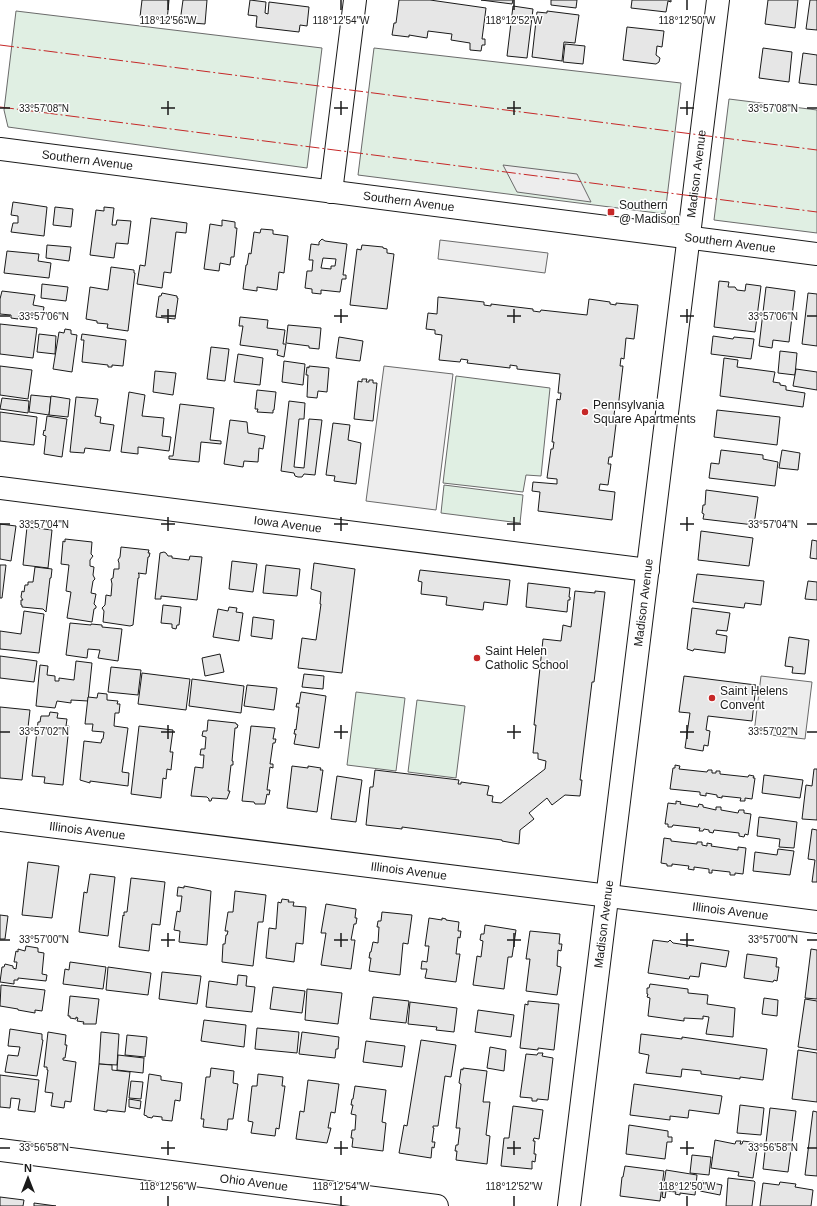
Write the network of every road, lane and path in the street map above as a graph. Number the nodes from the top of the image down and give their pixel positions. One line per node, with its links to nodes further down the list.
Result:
1 (355, 0): 4 (street)
2 (718, 0): 5 (street, Madison Avenue)
3 (0, 149): 4 (street, Southern Avenue)
4 (330, 192): 5 (street, Southern Avenue)
5 (689, 238): 6 (street, Southern Avenue); 8 (street, Madison Avenue)
6 (817, 254)
7 (0, 488): 8 (street, Iowa Avenue)
8 (648, 570): 10 (street, Madison Avenue)
9 (0, 820): 10 (street, Illinois Avenue)
10 (608, 896): 11 (street, Illinois Avenue); 14 (street, Madison Avenue)
11 (817, 922)
12 (0, 1150): 13 (street, Ohio Avenue)
13 (437, 1206)
14 (569, 1206)

